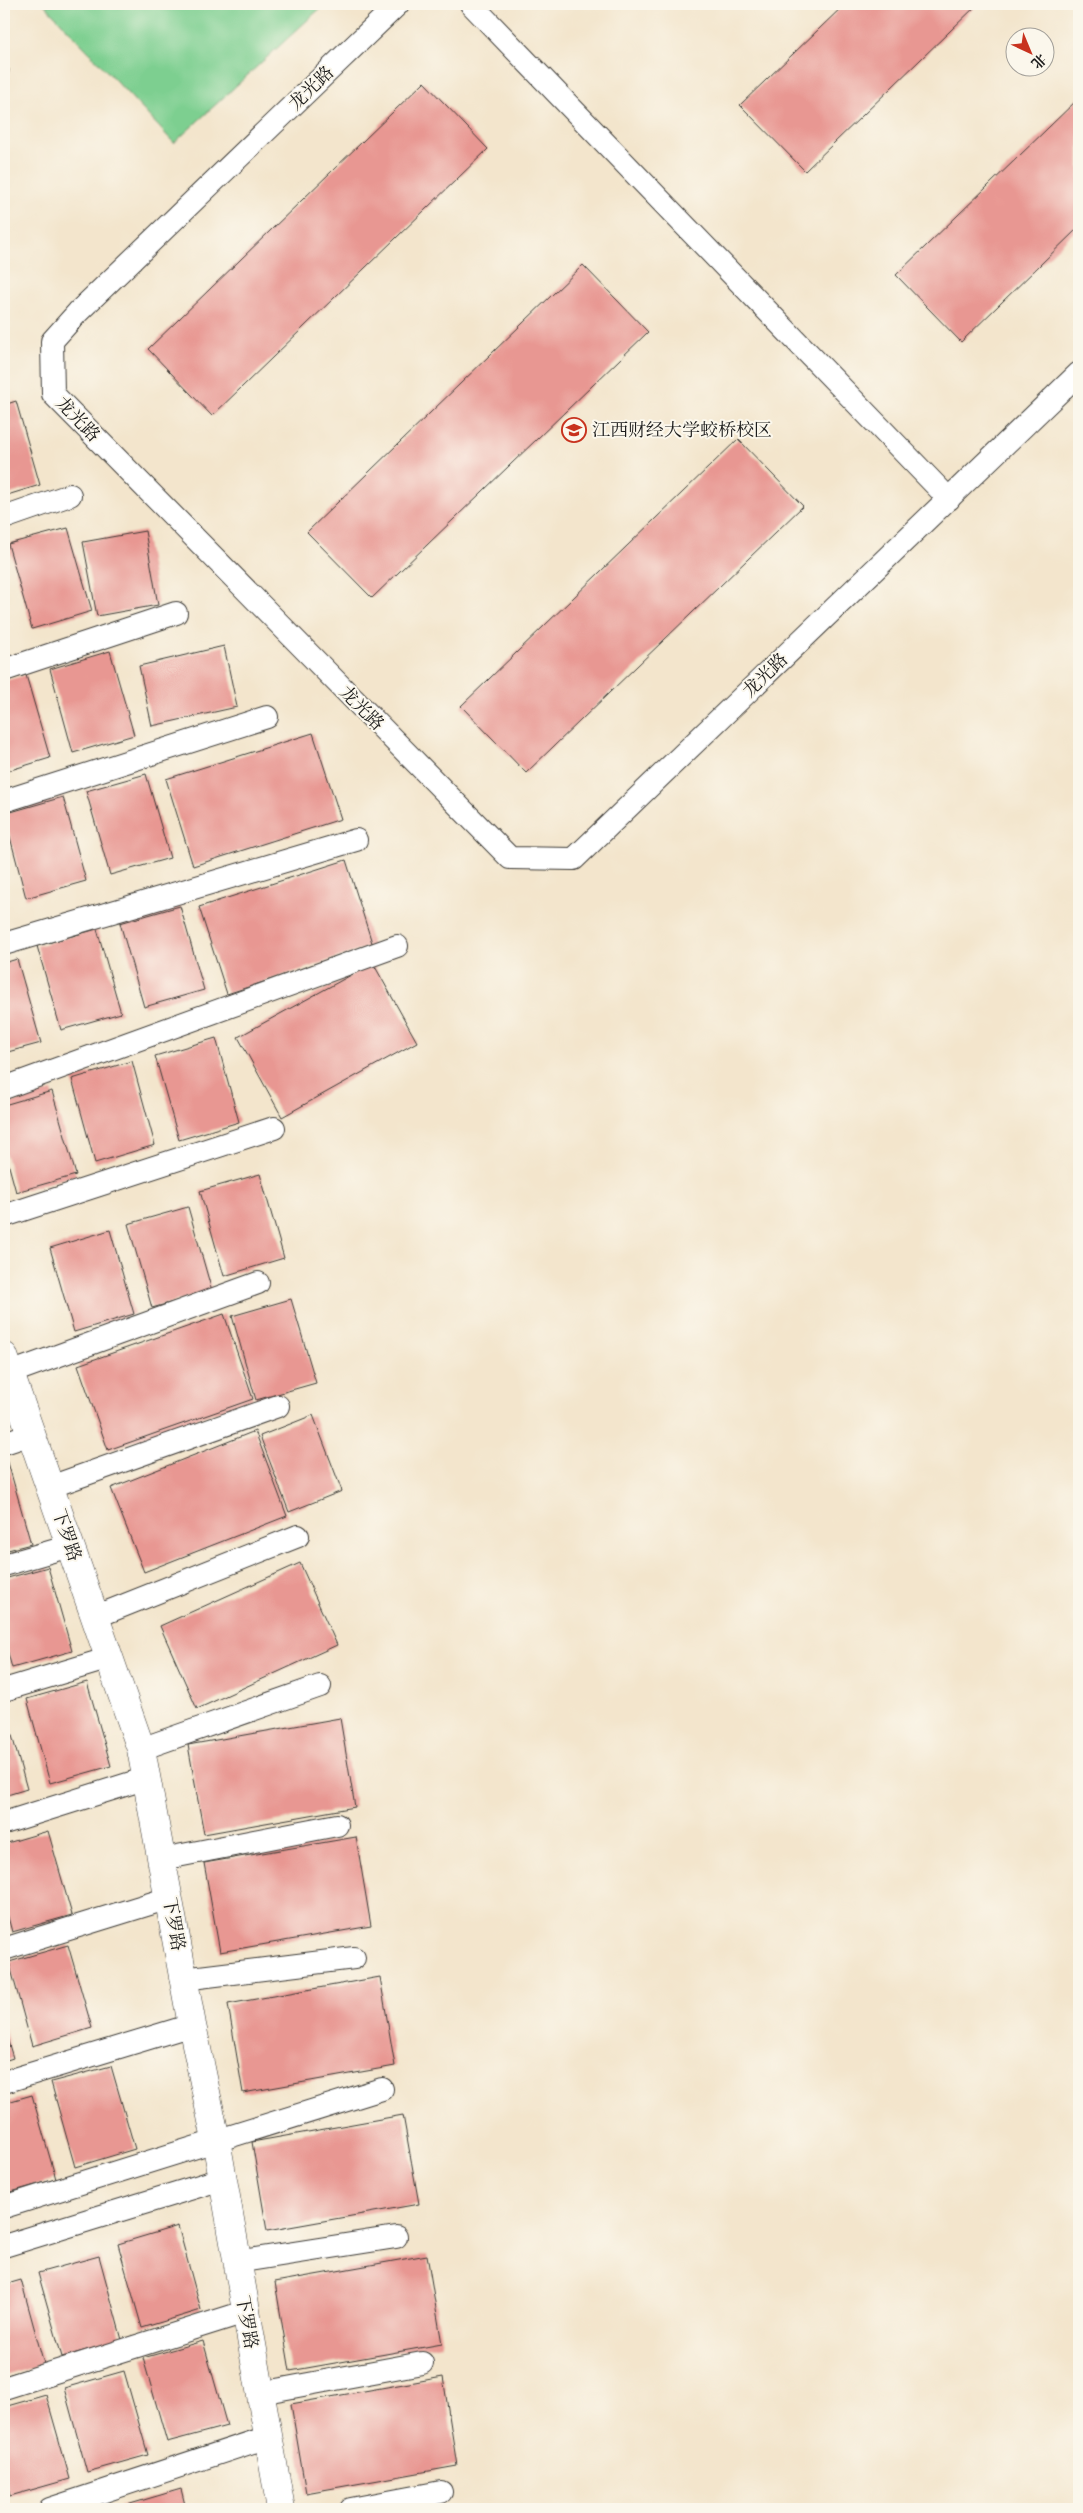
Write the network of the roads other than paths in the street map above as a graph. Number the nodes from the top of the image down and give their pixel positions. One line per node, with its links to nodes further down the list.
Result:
1 (398, 4): 5 (lane, 龙光路)
2 (471, 4): 5 (lane)
3 (1079, 373): 5 (lane, 龙光路)
4 (70, 495): 6 (lane)
5 (949, 498)
6 (4, 518)
7 (176, 613): 8 (lane)
8 (4, 670)
9 (267, 717): 10 (lane)
10 (4, 801)
11 (356, 840): 12 (lane)
12 (4, 944)
13 (397, 946): 14 (lane)
14 (4, 1088)
15 (274, 1128): 16 (lane)
16 (4, 1216)
17 (258, 1283): 18 (lane)
18 (7, 1364): 20 (street, 下罗路)
19 (278, 1406): 22 (lane)
20 (31, 1434): 21 (lane); 22 (street, 下罗路)
21 (4, 1443)
22 (50, 1487): 24 (street, 下罗路)
23 (298, 1536): 26 (lane)
24 (70, 1546): 25 (lane); 26 (street, 下罗路)
25 (4, 1565)
26 (96, 1617): 27 (street, 下罗路)
27 (110, 1658): 29 (lane); 30 (street, 下罗路)
28 (320, 1686): 30 (lane)
29 (4, 1690)
30 (141, 1749): 31 (street, 下罗路)
31 (147, 1778): 32 (lane); 34 (street, 下罗路)
32 (4, 1823)
33 (337, 1825): 34 (lane)
34 (162, 1859): 35 (street, 下罗路)
35 (169, 1898): 36 (lane); 38 (street, 下罗路)
36 (4, 1949)
37 (354, 1958): 38 (lane)
38 (183, 1979): 39 (street, 下罗路)
39 (192, 2025): 40 (lane); 42 (street, 下罗路)
40 (4, 2082)
41 (382, 2089): 42 (lane)
42 (216, 2140): 43 (street, 下罗路); 44 (lane)
43 (222, 2179): 46 (lane); 47 (street, 下罗路)
44 (4, 2207)
45 (396, 2237): 47 (lane)
46 (4, 2246)
47 (236, 2262): 48 (street, 下罗路)
48 (245, 2312): 50 (lane); 51 (street, 下罗路)
49 (422, 2364): 51 (lane)
50 (4, 2388)
51 (260, 2393): 52 (street, 下罗路)
52 (268, 2437): 54 (lane); 55 (street, 下罗路)
53 (441, 2492): 56 (lane)
54 (50, 2509)
55 (281, 2509)
56 (351, 2509)

